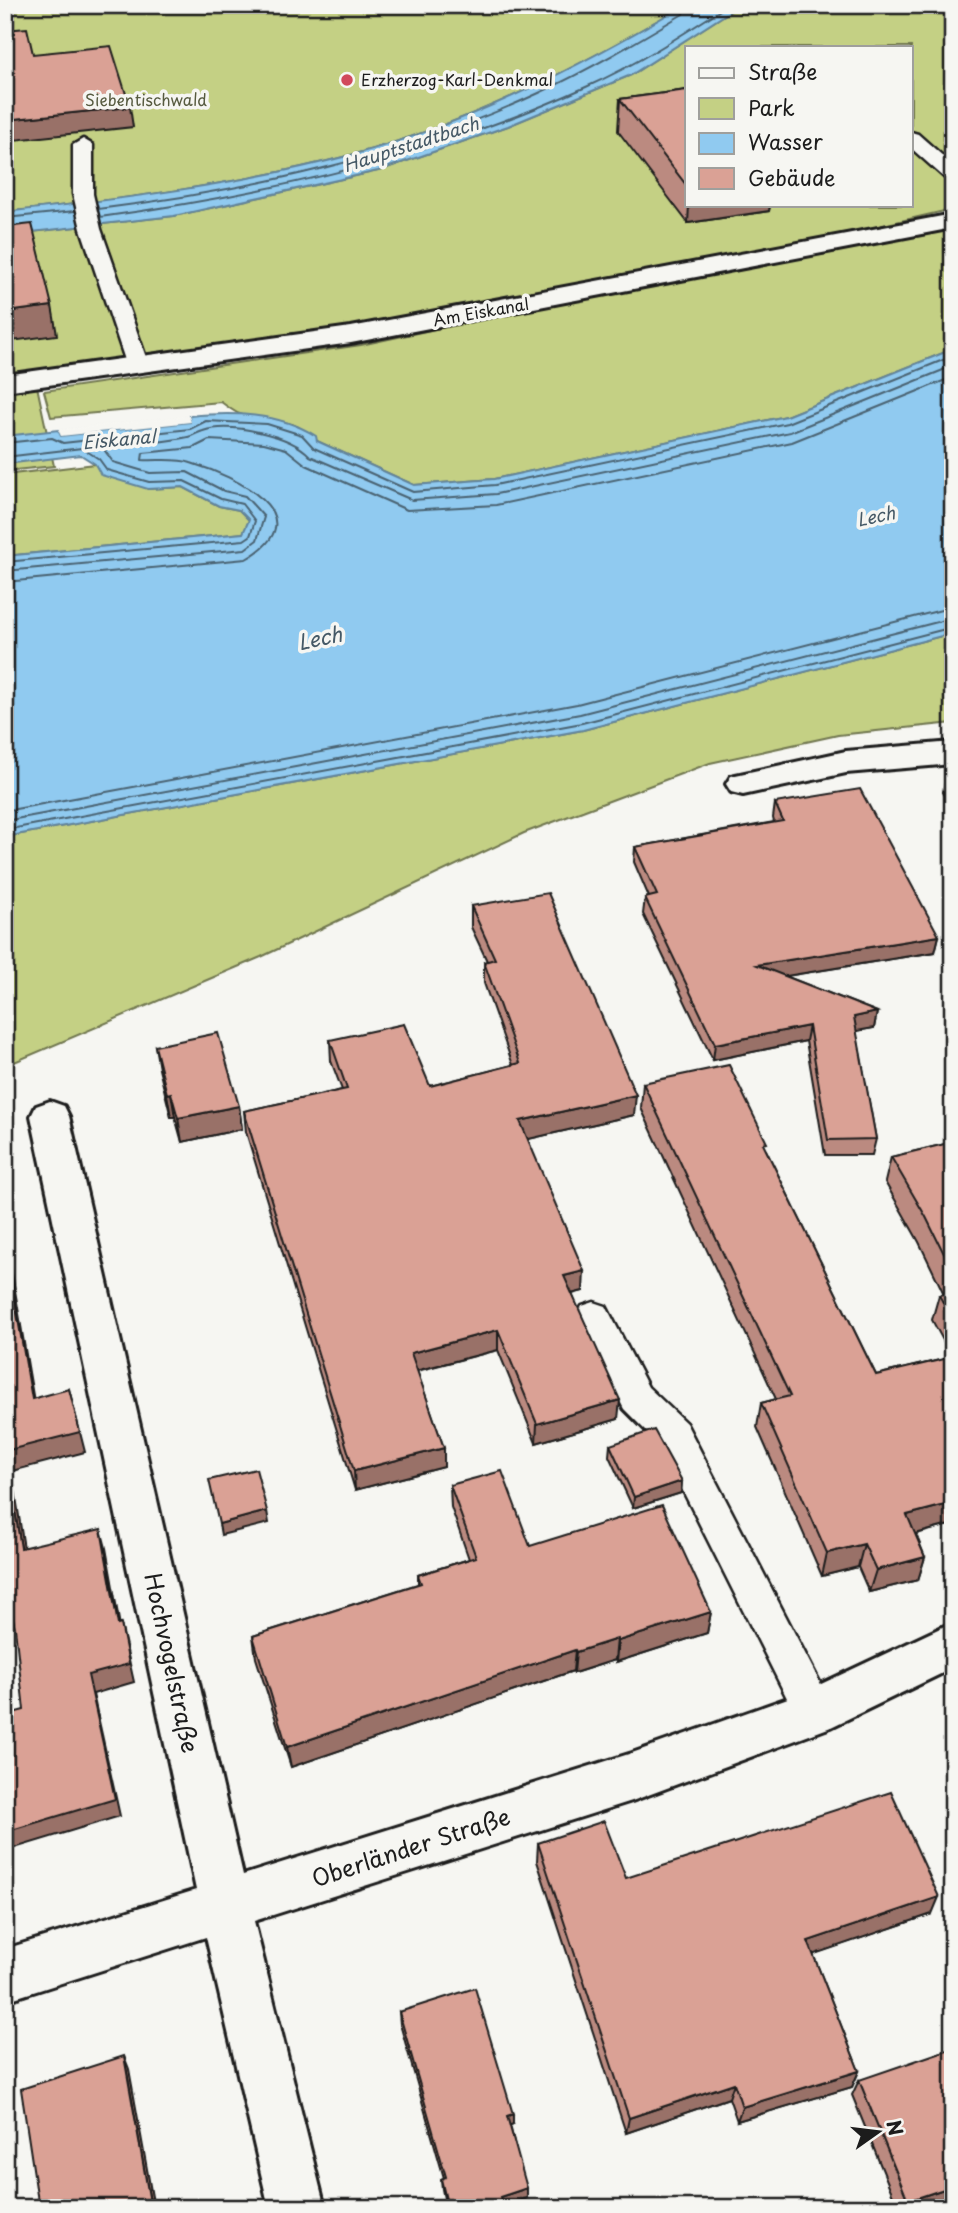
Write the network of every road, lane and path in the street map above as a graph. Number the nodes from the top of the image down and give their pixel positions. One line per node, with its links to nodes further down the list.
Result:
1 (912, 139): 3 (lane)
2 (83, 145): 5 (lane)
3 (953, 175)
4 (953, 221): 5 (street, Am Eiskanal)
5 (138, 366): 6 (street, Am Eiskanal)
6 (5, 383)
7 (953, 753): 8 (street)
8 (743, 784)
9 (50, 1116): 13 (street, Hochvogelstraße)
10 (594, 1316): 12 (lane)
11 (953, 1644): 12 (street, Oberländer Straße)
12 (814, 1711): 13 (street, Oberländer Straße)
13 (225, 1908): 14 (street, Oberländer Straße); 15 (street, Hochvogelstraße)
14 (5, 1975)
15 (297, 2208)

